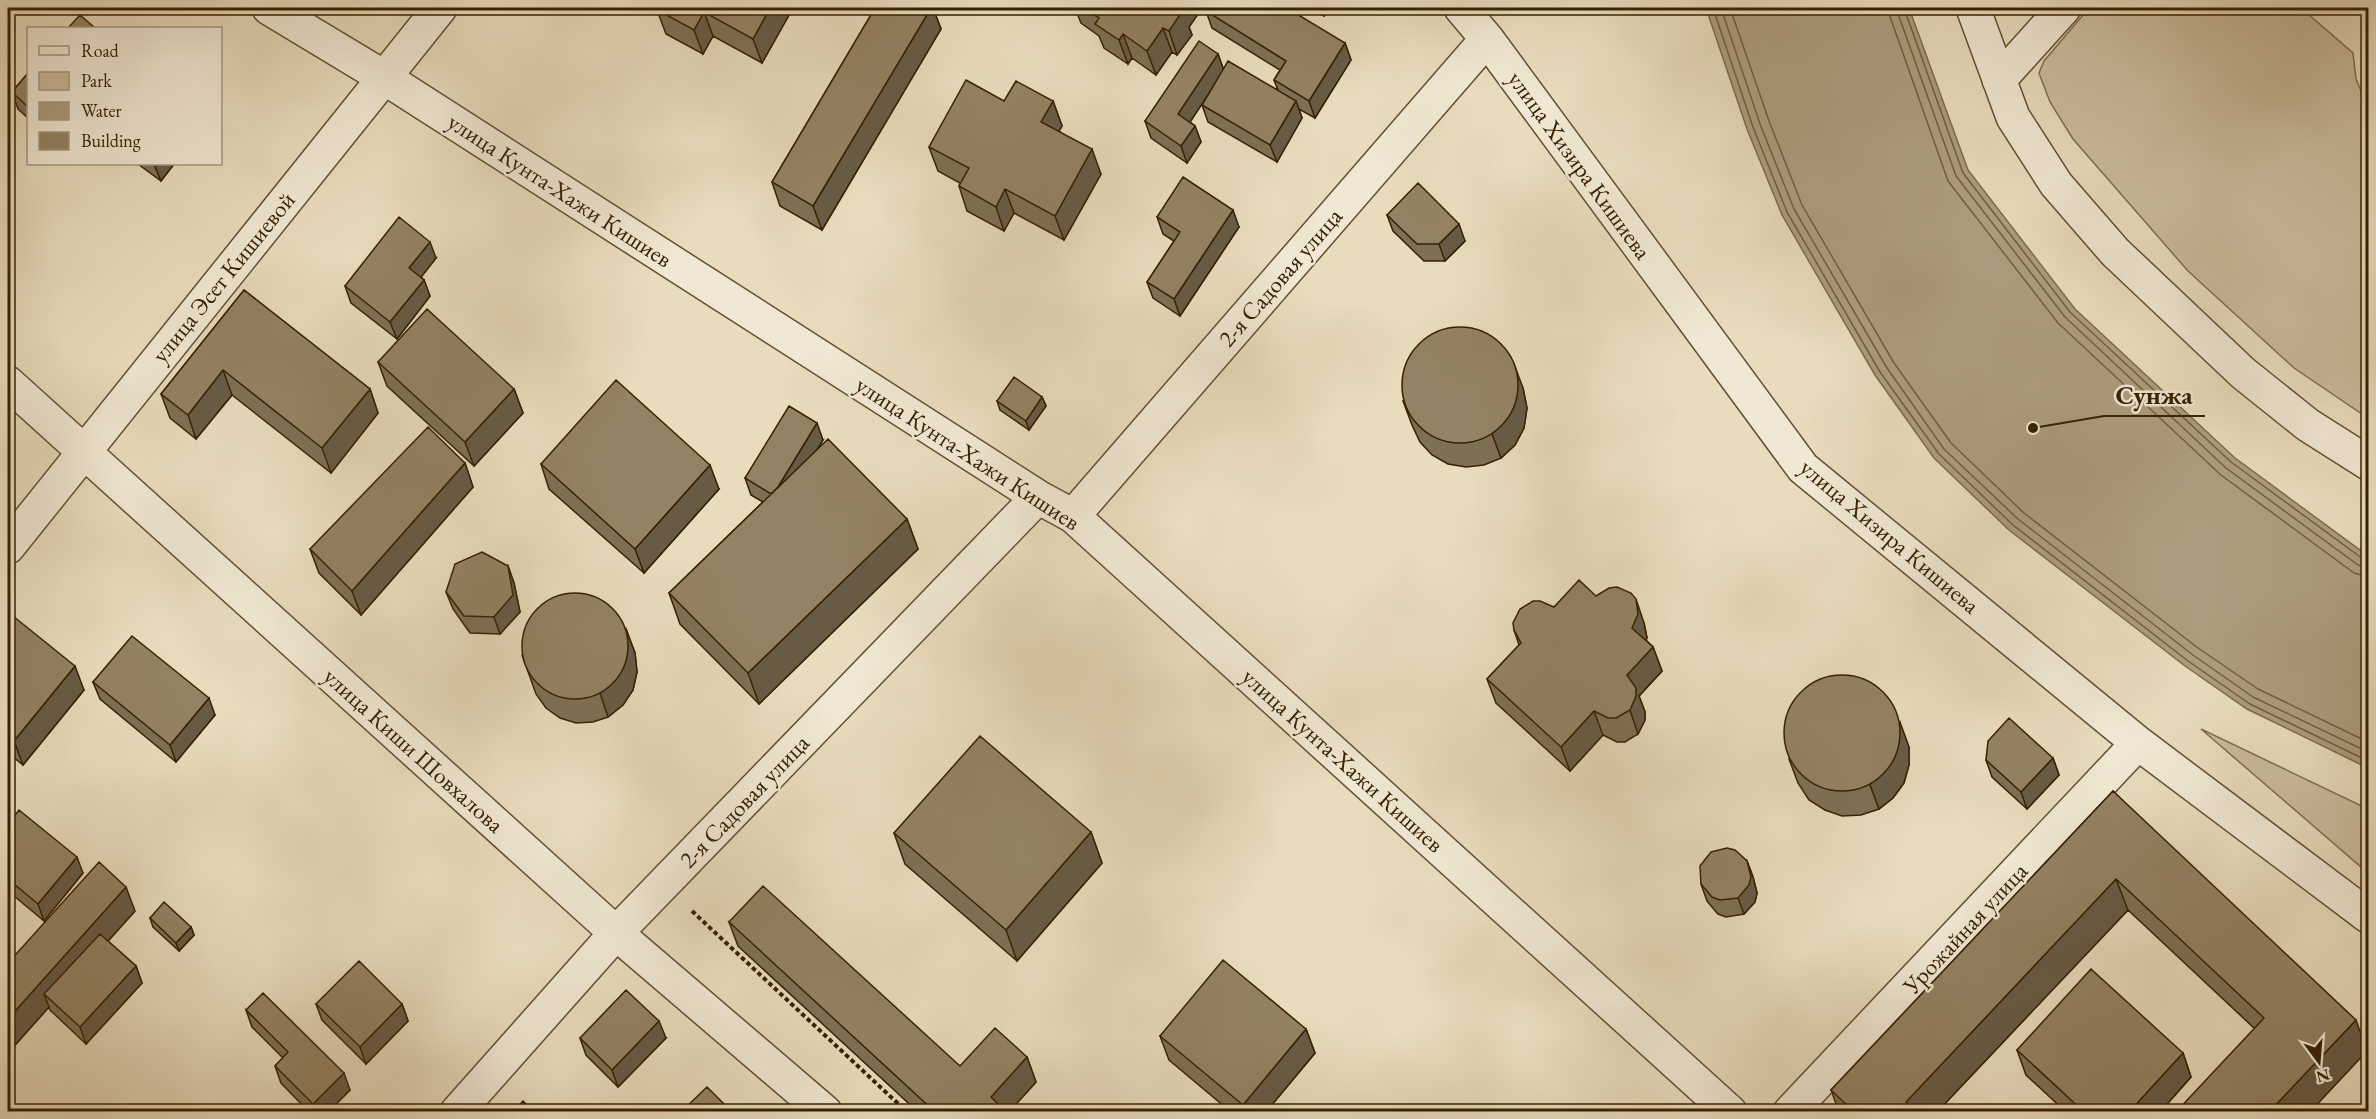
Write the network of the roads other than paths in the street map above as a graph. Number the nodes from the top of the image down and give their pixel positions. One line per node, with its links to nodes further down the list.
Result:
1 (269, 8): 7 (street, улица Кунта-Хажи Кишиев)
2 (440, 8): 7 (street, улица Эсет Кишиевой)
3 (1461, 8): 6 (street, улица Хизира Кишиева)
4 (1973, 8): 8 (street)
5 (2064, 8): 8 (street)
6 (1487, 39): 13 (street, 2-я Садовая улица); 15 (street, улица Хизира Кишиева)
7 (385, 78): 10 (street, улица Эсет Кишиевой); 12 (street, улица Кунта-Хажи Кишиев)
8 (1999, 80): 11 (street)
9 (8, 382): 10 (street, улица Киши Шовхалова)
10 (83, 451): 14 (street, улица Эсет Кишиевой); 17 (street, улица Киши Шовхалова)
11 (2368, 463)
12 (1038, 497): 13 (street, улица Кунта-Хажи Кишиев); 17 (street, 2-я Садовая улица)
13 (1073, 516): 20 (street, улица Кунта-Хажи Кишиев)
14 (8, 547)
15 (2138, 743): 16 (street, улица Хизира Кишиева); 21 (street, Урожайная улица)
16 (2368, 916)
17 (616, 933): 18 (street, 2-я Садовая улица); 19 (street, улица Киши Шовхалова)
18 (457, 1112)
19 (825, 1112)
20 (1730, 1112)
21 (1790, 1112)

